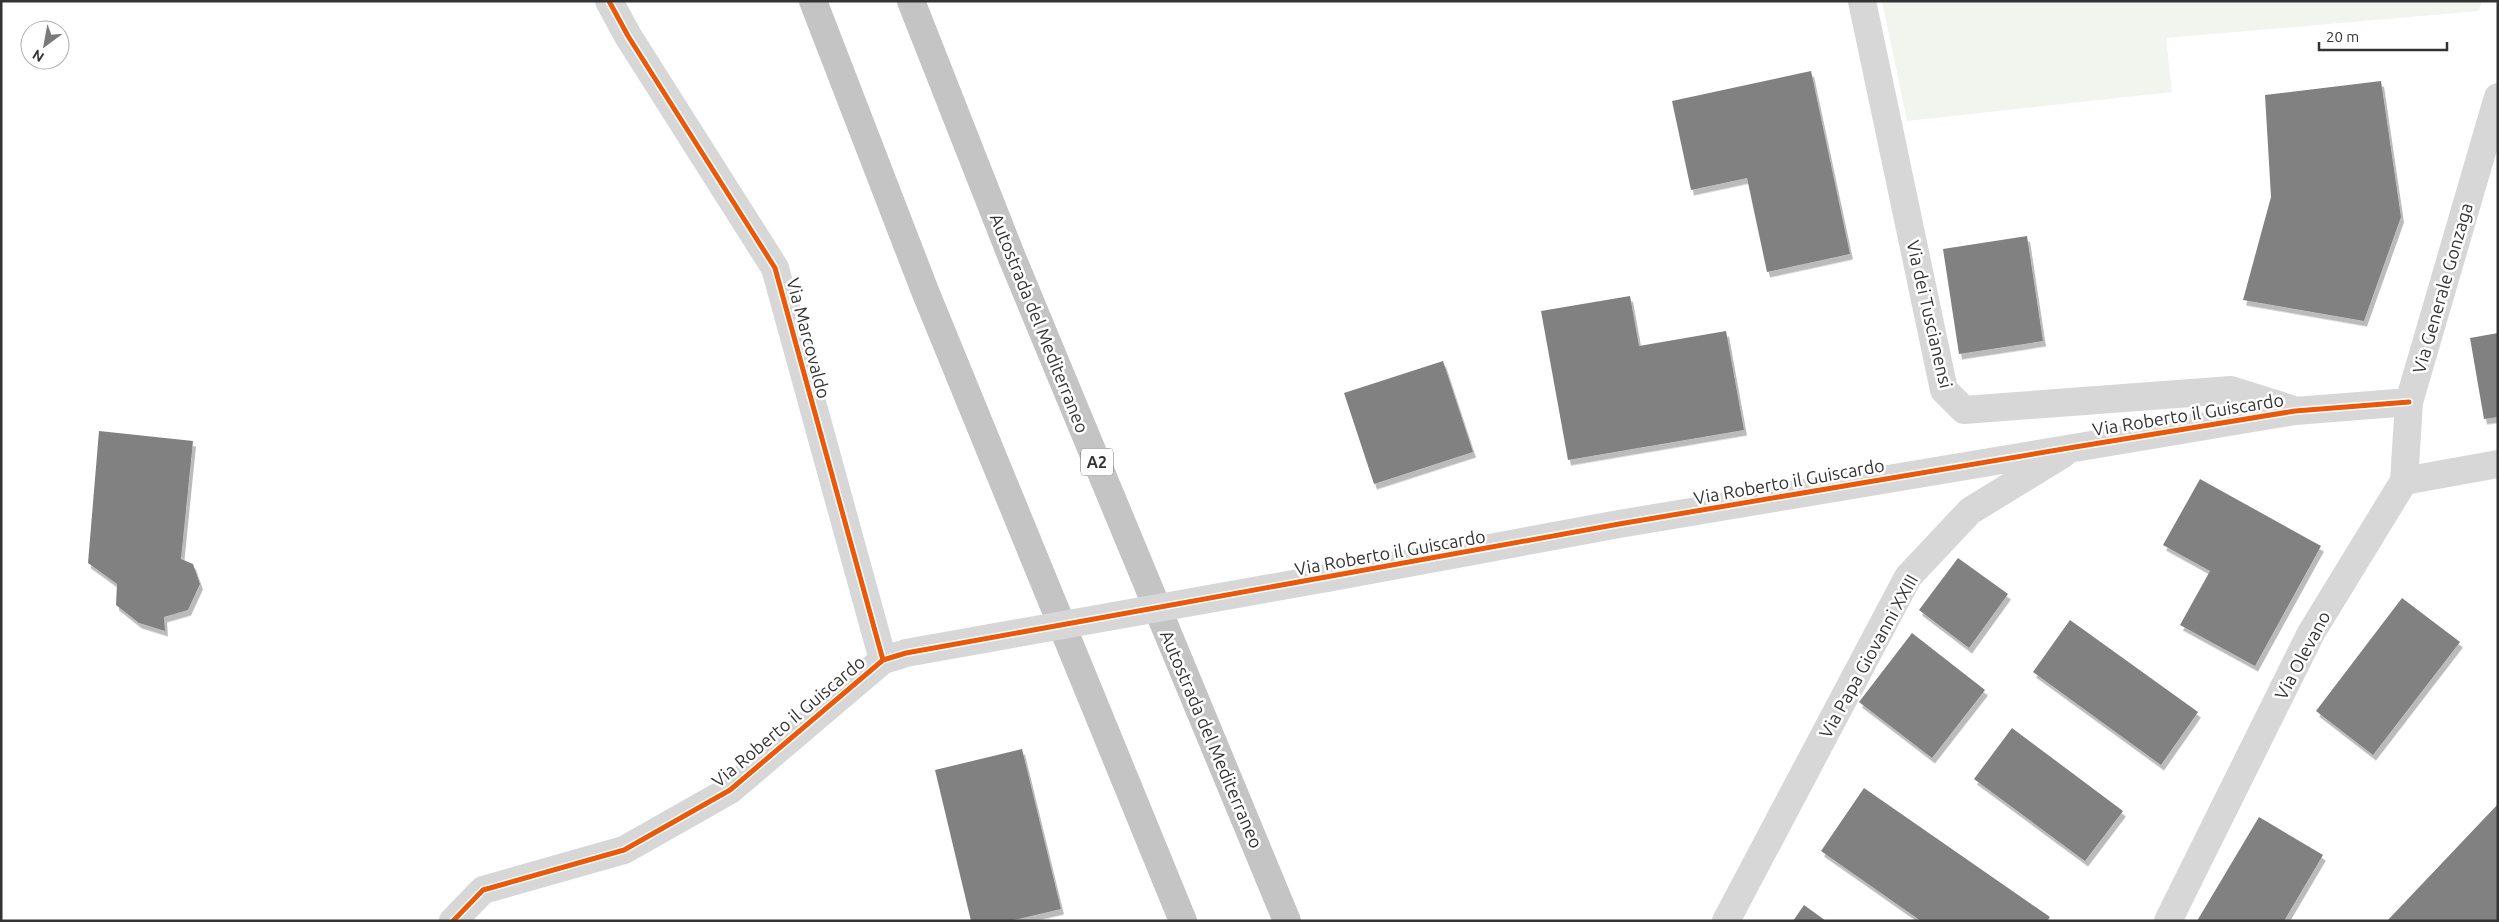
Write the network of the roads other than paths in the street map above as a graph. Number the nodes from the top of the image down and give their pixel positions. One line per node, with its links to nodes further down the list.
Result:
1 (609, 1): 12 (street, Via Marcovaldo)
2 (813, 1): 14 (highway)
3 (911, 1): 15 (highway, Autostrada del Mediterraneo / A2)
4 (1862, 1): 8 (street, Via dei Tuscianensi)
5 (2498, 97): 6 (street, Via Generale Gonzaga)
6 (2492, 139): 7 (street, Via Generale Gonzaga)
7 (2409, 402): 8 (street, Via Roberto il Guiscardo); 11 (street, Via Generale Gonzaga)
8 (2295, 411): 9 (street, Via Roberto il Guiscardo)
9 (2074, 447): 12 (street, Via Roberto il Guiscardo, bridge); 16 (street, Via Papa Giovanni XXIII)
10 (2498, 464): 11 (street)
11 (2404, 481): 17 (street, Via Olevano)
12 (894, 656): 13 (street, Via Roberto il Guiscardo)
13 (453, 921)
14 (1183, 921)
15 (1287, 921)
16 (1726, 921)
17 (2168, 921)

